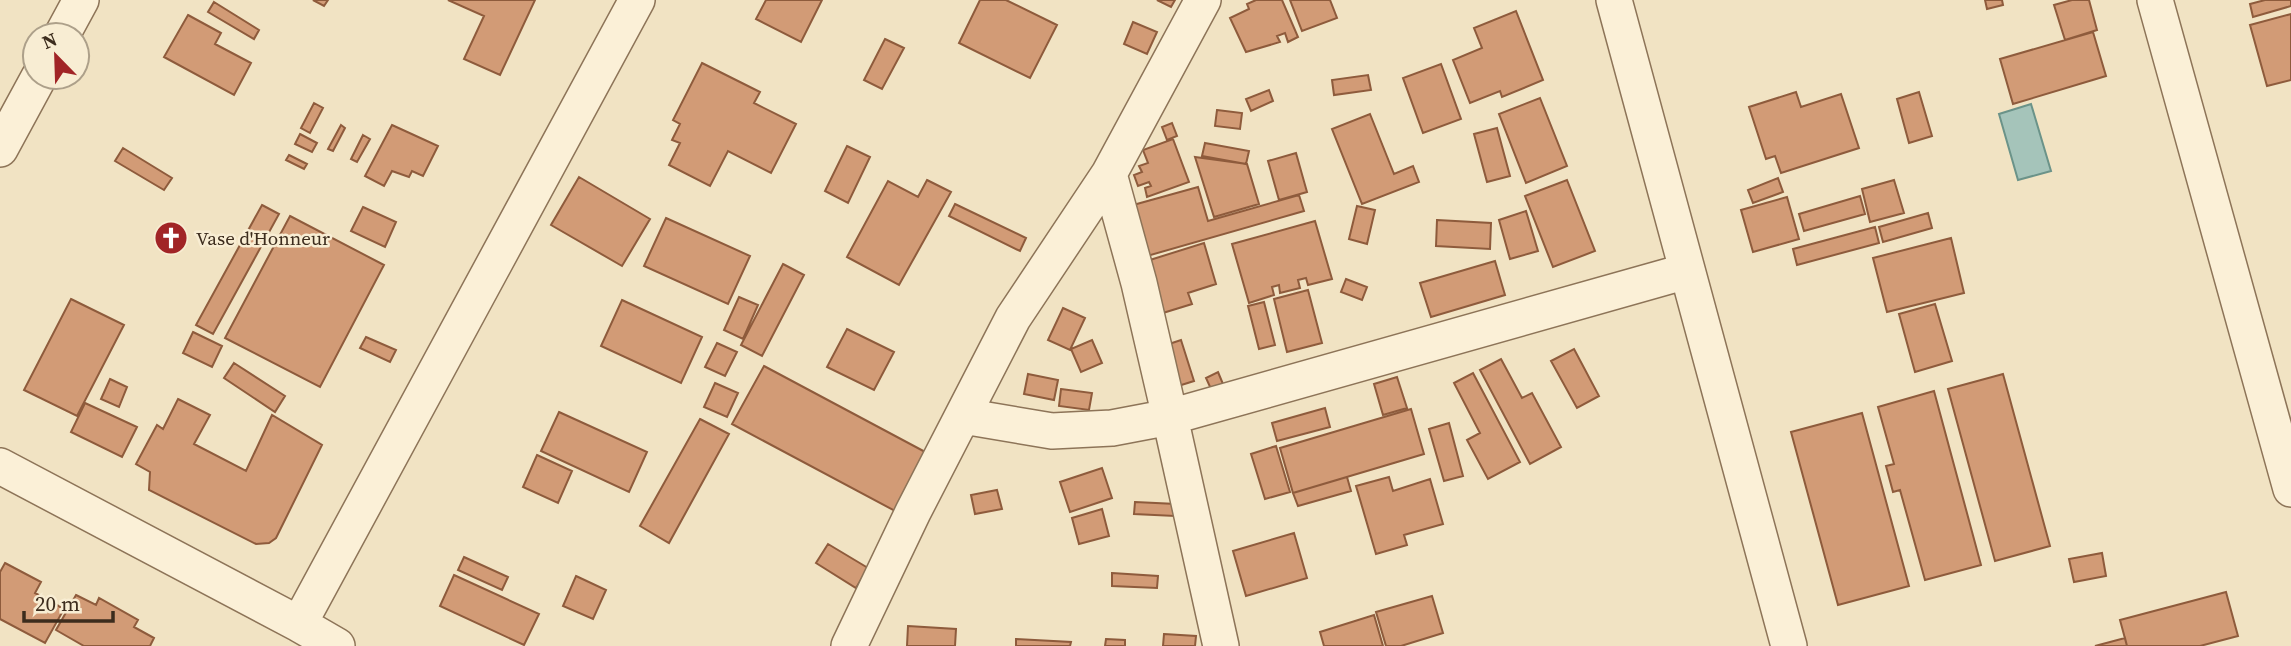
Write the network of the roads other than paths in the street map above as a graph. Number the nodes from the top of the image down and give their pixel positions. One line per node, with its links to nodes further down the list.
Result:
1 (81, 0): 6 (street)
2 (637, 0): 15 (street)
3 (1203, 0): 9 (street)
4 (1614, 0): 10 (street)
5 (2155, 0): 14 (street)
6 (70, 21)
7 (31, 91): 8 (street)
8 (0, 149)
9 (1109, 174): 11 (street); 12 (street)
10 (1687, 271): 12 (street); 19 (street)
11 (963, 416): 12 (street); 17 (street)
12 (1170, 417): 18 (street)
13 (0, 466): 15 (street)
14 (2291, 489)
15 (299, 624): 16 (street)
16 (337, 646)
17 (849, 646)
18 (1221, 646)
19 (1789, 646)

